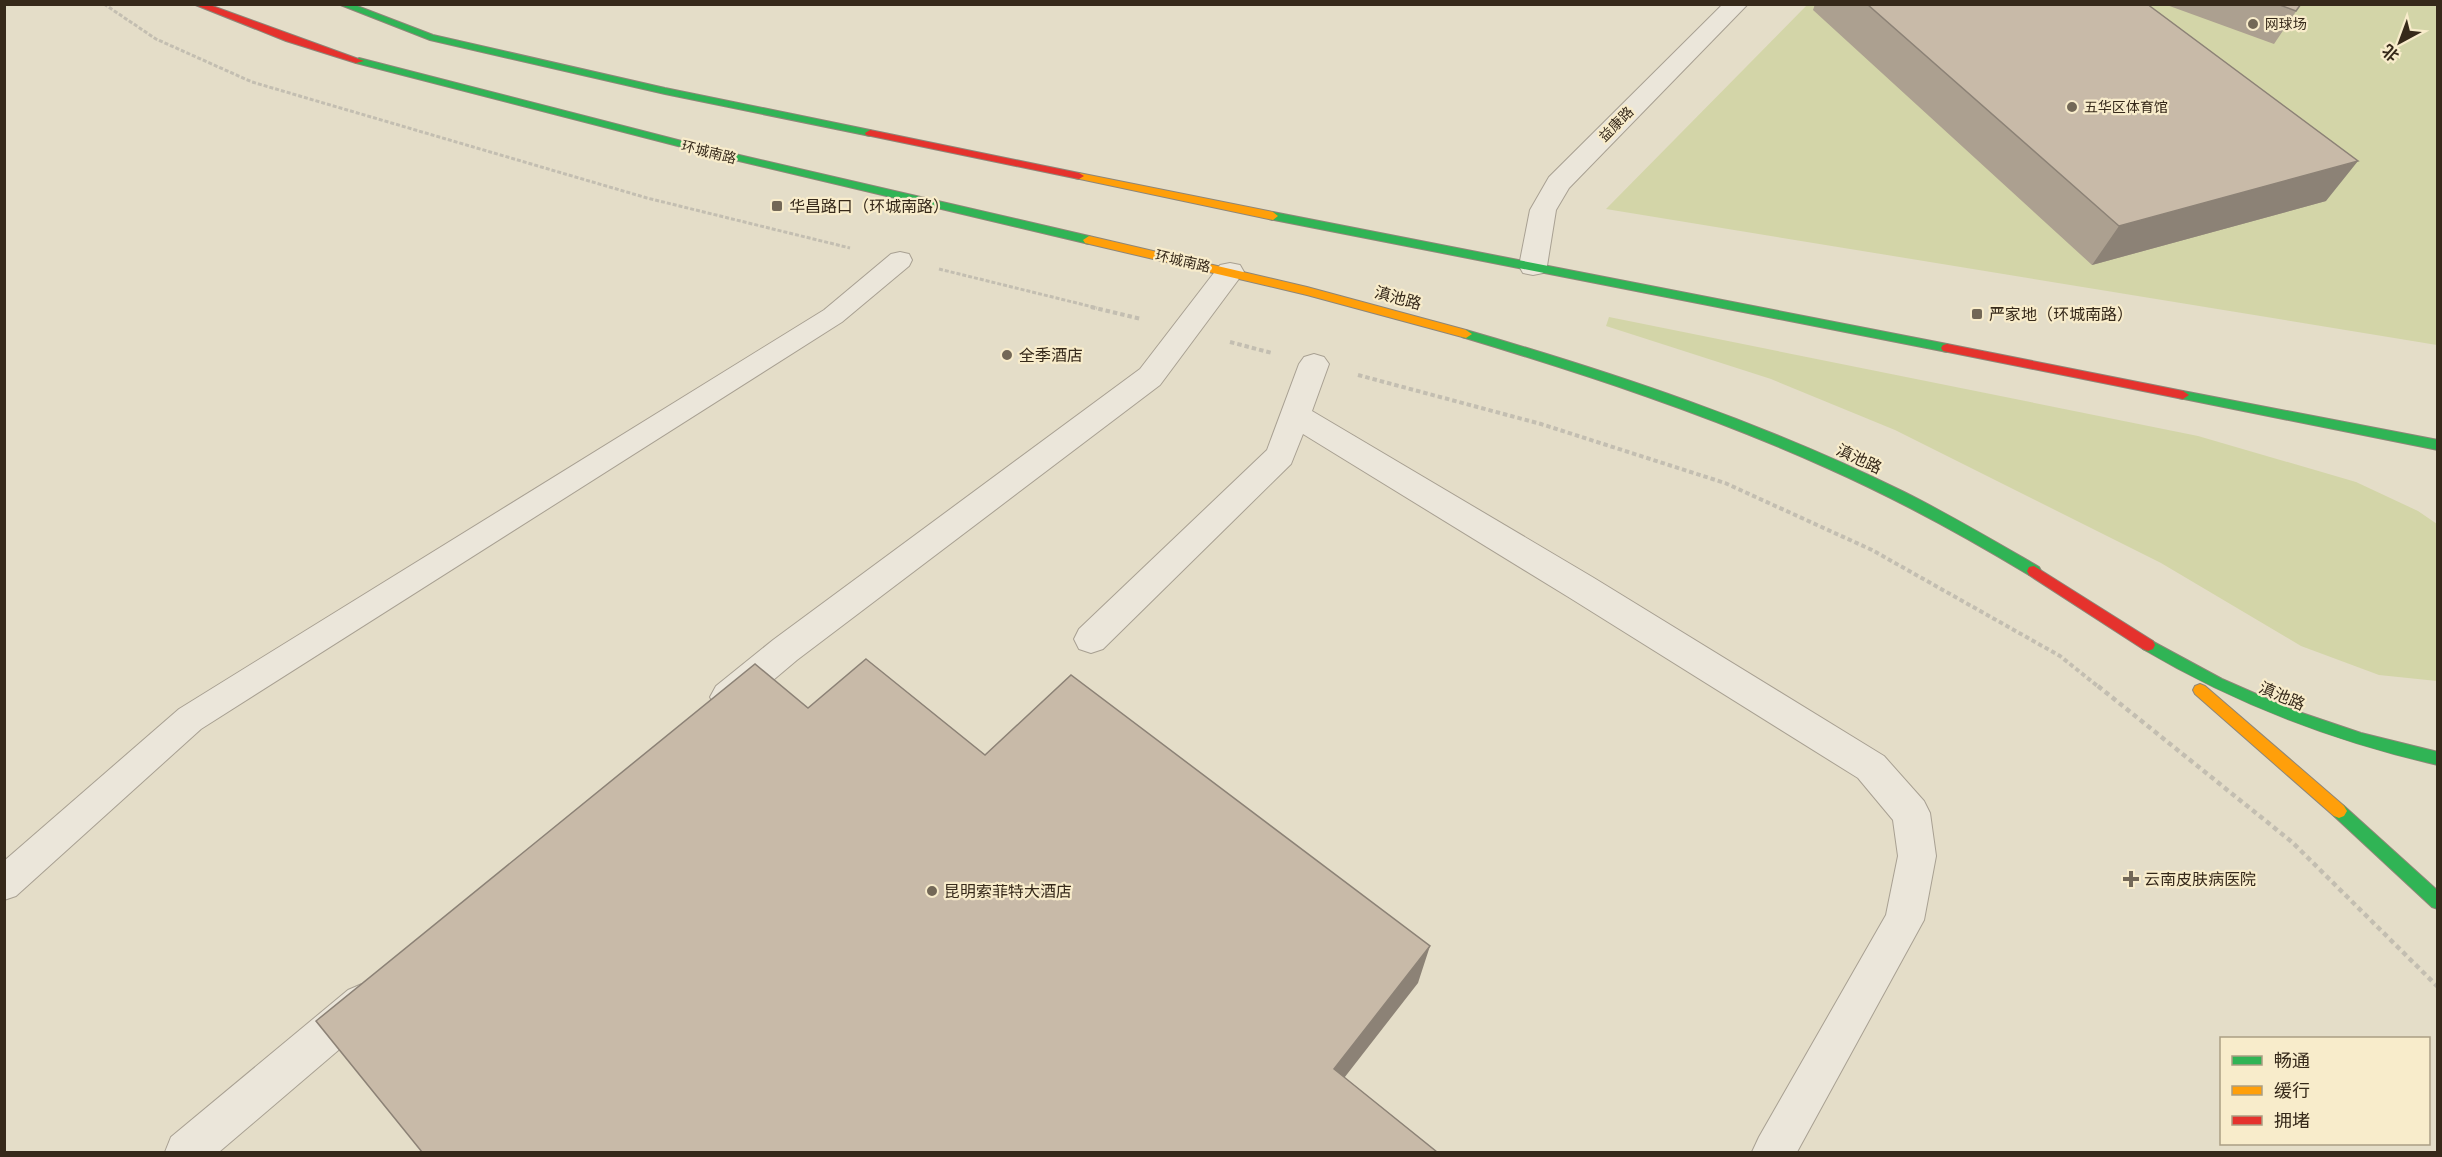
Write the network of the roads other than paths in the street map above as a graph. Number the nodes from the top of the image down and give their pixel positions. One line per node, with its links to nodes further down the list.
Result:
1 (197, 4): 6 (main road, 环城南路)
2 (342, 4): 5 (main road)
3 (1737, 4): 5 (street, 益康路)
4 (900, 260): 16 (lane)
5 (1533, 266): 9 (main road)
6 (1230, 272): 12 (main road, 滇池路); 14 (street)
7 (1314, 364): 8 (street)
8 (1295, 415): 13 (street); 20 (street)
9 (2301, 418): 10 (main road); 11 (main road)
10 (2438, 445)
11 (2417, 455)
12 (2066, 591): 15 (main road, 滇池路); 17 (main road)
13 (1091, 639)
14 (703, 718)
15 (2438, 759)
16 (4, 884)
17 (2438, 902)
18 (385, 985): 19 (street)
19 (186, 1152)
20 (1774, 1152)

